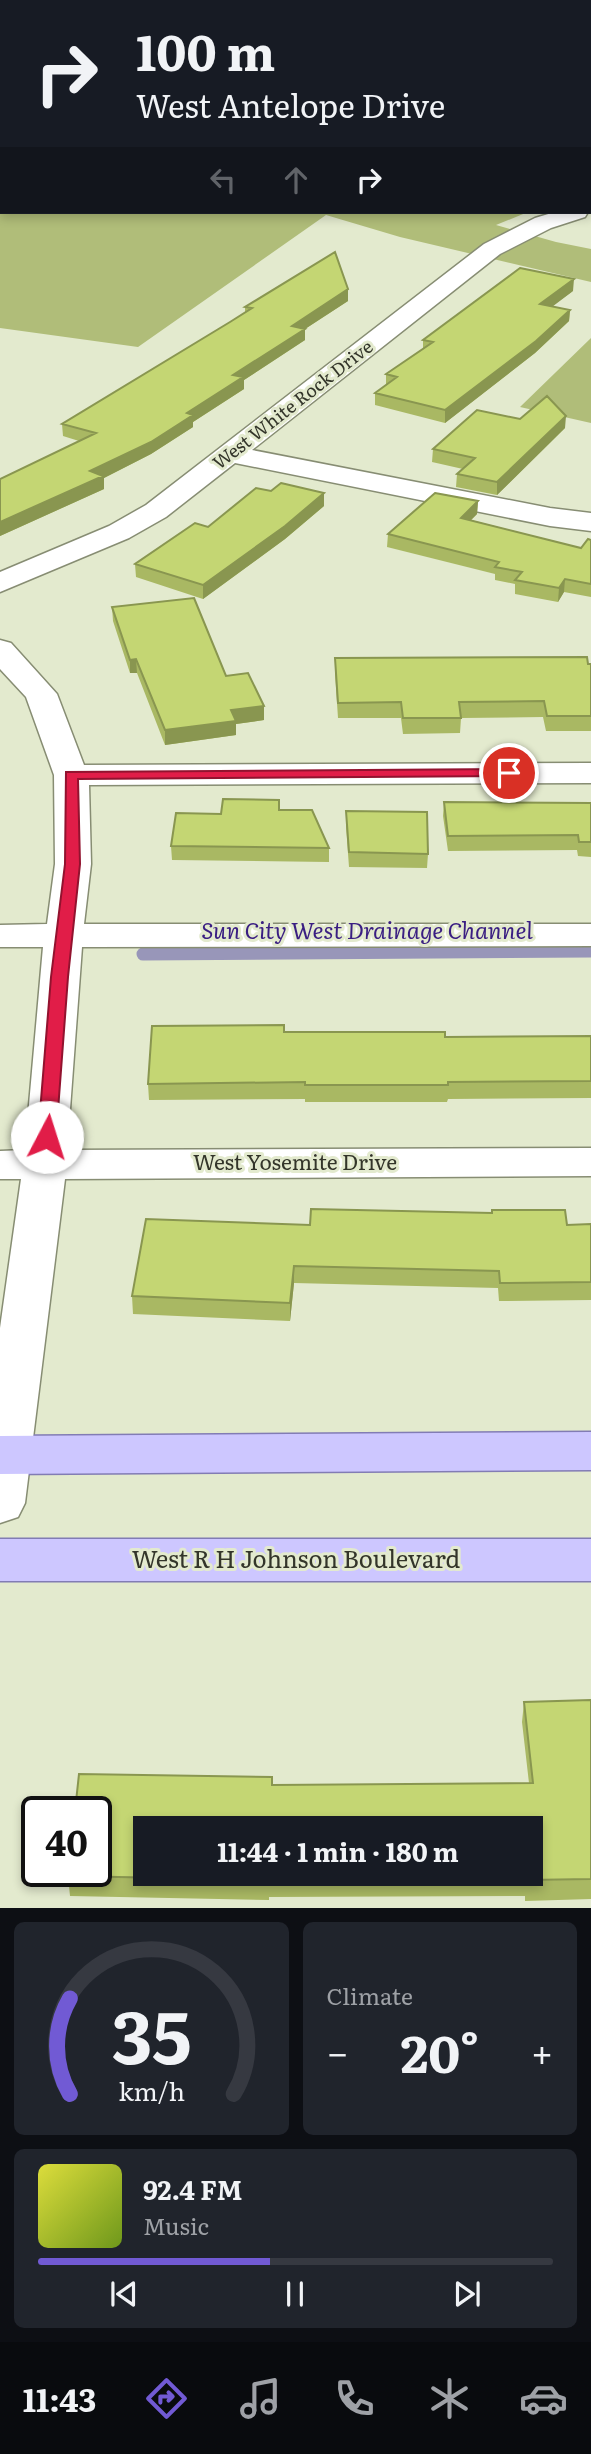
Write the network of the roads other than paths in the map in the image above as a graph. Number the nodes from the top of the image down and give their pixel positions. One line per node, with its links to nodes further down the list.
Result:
1 (571, 214): 2 (street, West White Rock Drive)
2 (232, 454): 3 (street); 4 (street, West White Rock Drive)
3 (591, 522)
4 (0, 583)
5 (0, 650): 7 (street)
6 (591, 773): 7 (street)
7 (71, 775): 10 (street)
8 (591, 935): 10 (street)
9 (0, 936): 10 (street)
10 (63, 952): 13 (street)
11 (591, 1162): 13 (street, West Yosemite Drive)
12 (0, 1164): 13 (street, West Yosemite Drive)
13 (45, 1164): 15 (street)
14 (591, 1451): 15 (main road)
15 (2, 1455): 16 (street)
16 (0, 1503)
17 (0, 1560): 18 (main road, West R H Johnson Boulevard)
18 (591, 1560)

